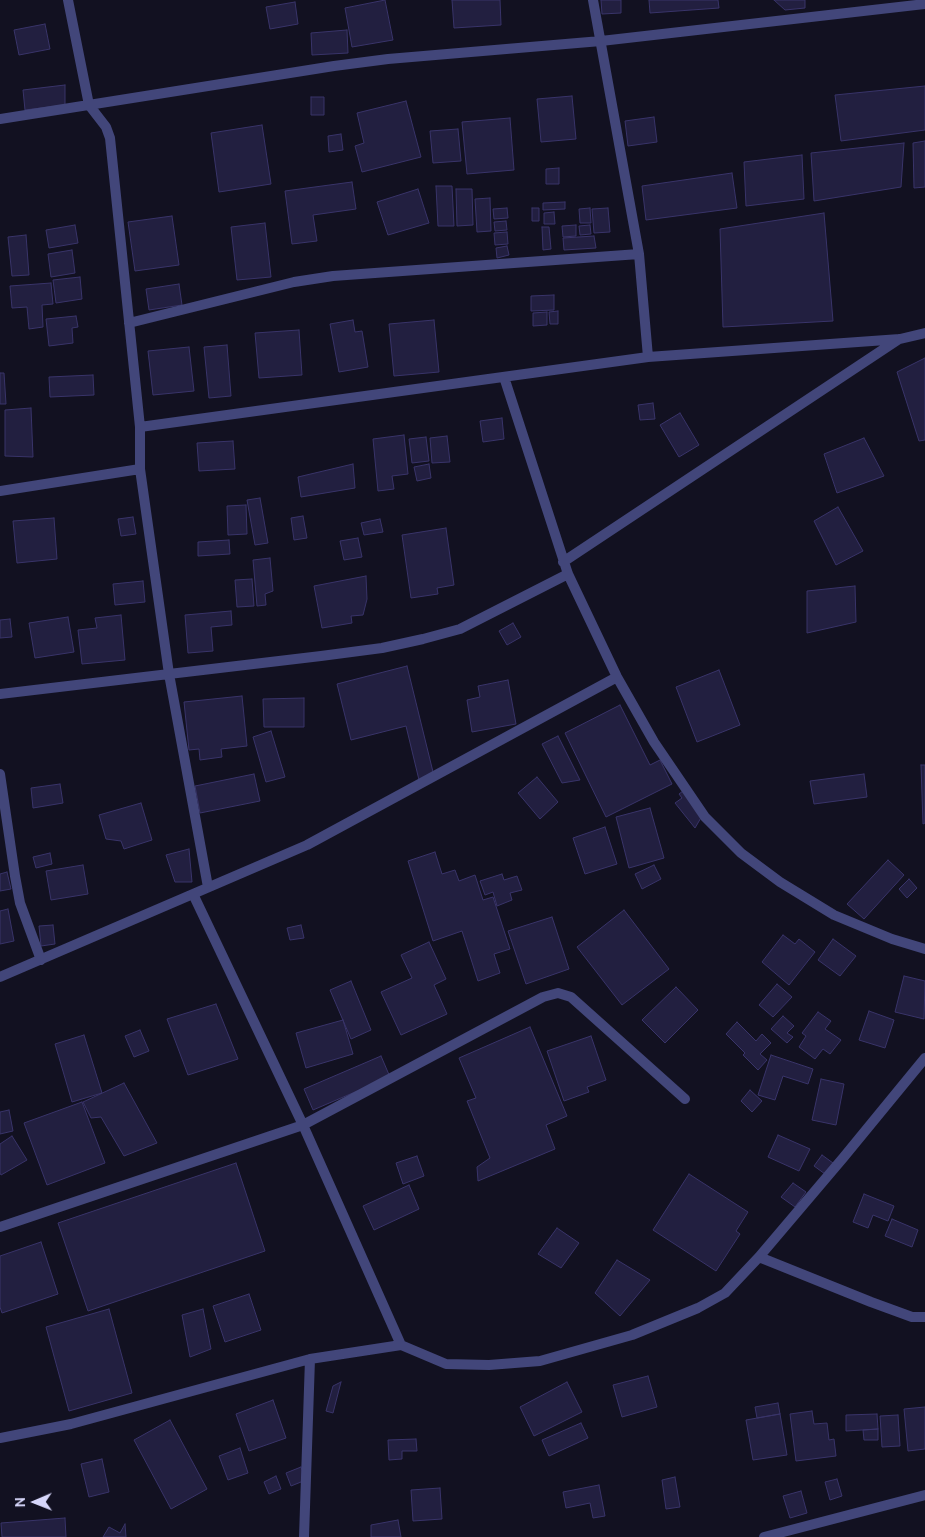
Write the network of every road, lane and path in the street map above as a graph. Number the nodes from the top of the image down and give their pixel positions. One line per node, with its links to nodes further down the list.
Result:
1 (68, 0): 5 (street)
2 (593, 0): 4 (street)
3 (925, 4): 4 (street)
4 (601, 41): 5 (street); 7 (street)
5 (88, 105): 6 (street); 8 (street)
6 (0, 119)
7 (639, 254): 8 (street); 11 (street)
8 (129, 323): 13 (street)
9 (925, 333): 10 (street)
10 (900, 339): 11 (street); 16 (street)
11 (648, 357): 12 (street)
12 (504, 377): 13 (street); 16 (street)
13 (140, 427): 14 (street)
14 (140, 469): 15 (street); 18 (street)
15 (0, 491)
16 (563, 562): 17 (street)
17 (568, 574): 18 (street); 19 (street)
18 (169, 674): 20 (street); 22 (street)
19 (617, 677): 22 (street); 24 (street)
20 (0, 694)
21 (0, 774): 25 (street)
22 (208, 888): 23 (street)
23 (193, 894): 25 (street); 29 (street)
24 (925, 949)
25 (41, 960): 26 (street)
26 (0, 977)
27 (925, 1058): 31 (street)
28 (685, 1099): 29 (street)
29 (302, 1125): 30 (street); 33 (street)
30 (0, 1227)
31 (759, 1257): 32 (street); 33 (street)
32 (925, 1317)
33 (401, 1345): 34 (street)
34 (310, 1359): 35 (street); 37 (street)
35 (0, 1438)
36 (925, 1495): 38 (street)
37 (304, 1537)
38 (764, 1537)

